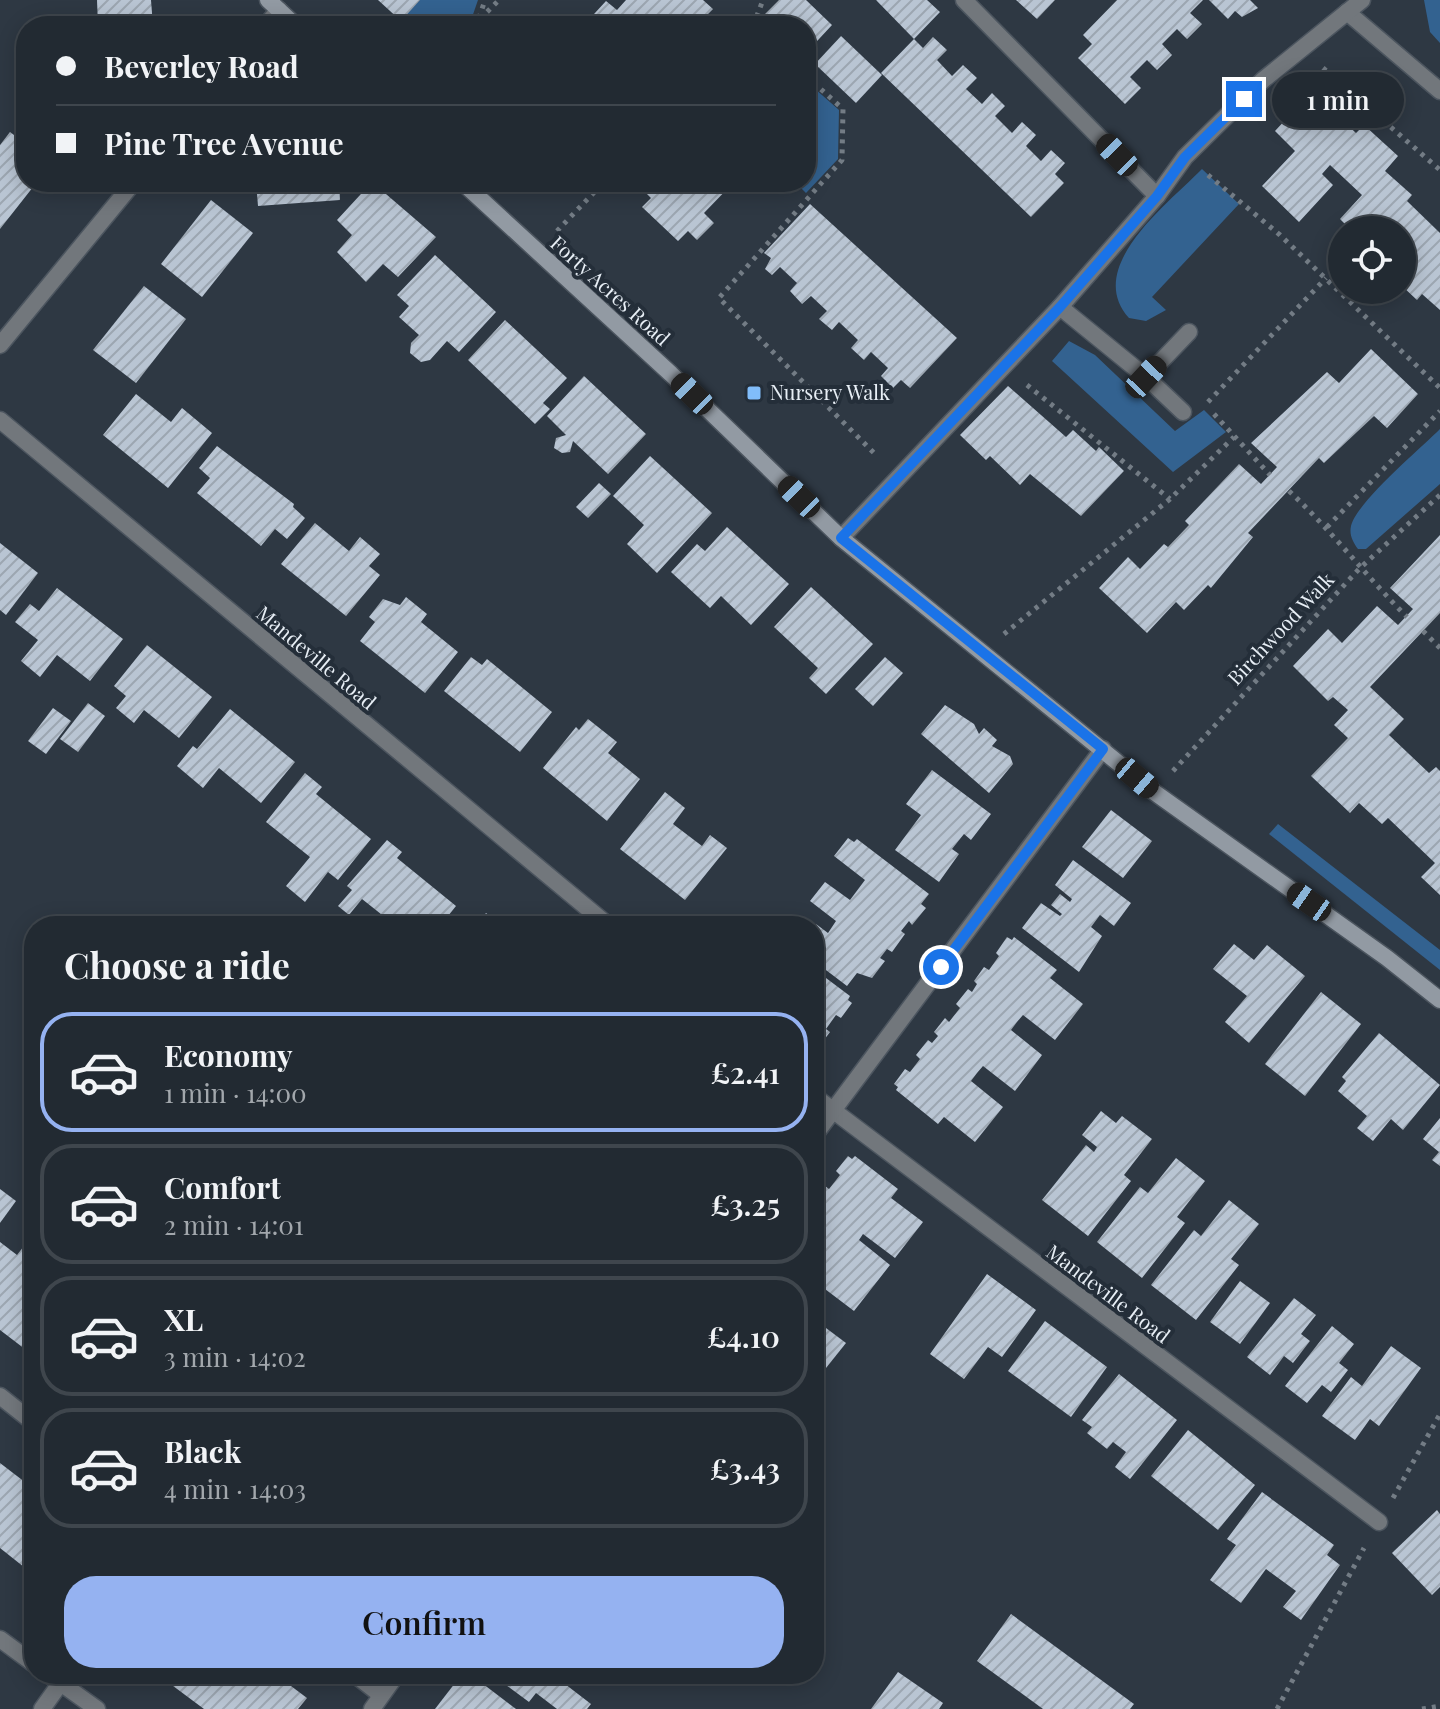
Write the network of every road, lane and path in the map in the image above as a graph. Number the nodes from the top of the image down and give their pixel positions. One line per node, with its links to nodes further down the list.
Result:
1 (499, 0): 5 (path)
2 (1362, 0): 4 (street)
3 (974, 3): 16 (street)
4 (1347, 12): 6 (street); 8 (street)
5 (483, 16)
6 (1301, 49): 9 (street); 10 (path)
7 (816, 85): 11 (path)
8 (1440, 91)
9 (1185, 157): 16 (street); 18 (path)
10 (1440, 170)
11 (816, 189)
12 (126, 192): 21 (street)
13 (473, 192): 17 (street, Forty Acres Road)
14 (594, 192): 17 (path)
15 (813, 192): 30 (path)
16 (1157, 196): 19 (street)
17 (537, 252): 35 (street, Forty Acres Road)
18 (1326, 278): 24 (path); 28 (path)
19 (1060, 307): 22 (street); 23 (street)
20 (1189, 332): 23 (street)
21 (0, 345)
22 (1002, 366): 30 (street); 33 (path)
23 (1146, 377): 26 (street)
24 (1440, 388)
25 (1440, 411): 34 (path)
26 (1183, 412)
27 (0, 420): 43 (street, Mandeville Road)
28 (1234, 437): 29 (path); 33 (path)
29 (1270, 475)
30 (900, 479): 35 (street)
31 (1289, 491): 34 (path)
32 (1440, 495): 36 (path, Birchwood Walk)
33 (1170, 499): 40 (path)
34 (1327, 527): 36 (path)
35 (841, 538): 40 (street, Forty Acres Road)
36 (1359, 569): 37 (path); 42 (path, Birchwood Walk)
37 (1407, 617)
38 (1423, 631): 39 (path)
39 (1440, 648)
40 (982, 652): 41 (street, Forty Acres Road)
41 (1103, 749): 42 (street, Forty Acres Road); 46 (street)
42 (1154, 792): 44 (street, Forty Acres Road)
43 (597, 916)
44 (1440, 1000)
45 (824, 1104): 46 (street, Mandeville Road)
46 (833, 1112): 47 (street); 51 (street, Mandeville Road)
47 (824, 1123)
48 (0, 1396): 50 (street)
49 (1440, 1414): 51 (path)
50 (24, 1415)
51 (1379, 1522): 62 (path)
52 (0, 1639): 53 (street)
53 (24, 1657)
54 (54, 1684): 60 (street)
55 (67, 1684): 61 (street)
56 (362, 1684): 58 (street)
57 (390, 1684): 58 (street)
58 (376, 1702)
59 (1440, 1706): 63 (path)
60 (42, 1709)
61 (97, 1709)
62 (1277, 1709)
63 (1422, 1709)

